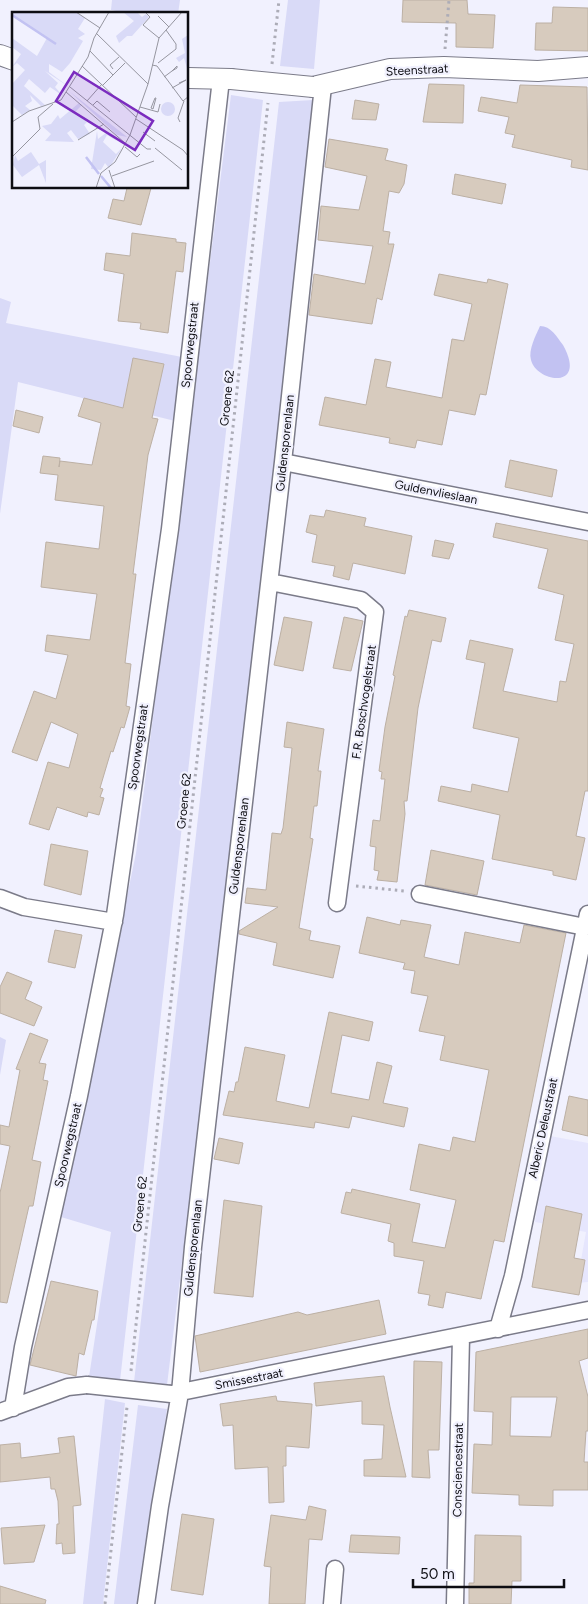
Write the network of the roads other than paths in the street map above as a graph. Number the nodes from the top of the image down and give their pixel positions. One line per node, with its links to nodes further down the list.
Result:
1 (0, 55): 2 (street)
2 (12, 59)
3 (588, 67): 6 (street, Steenstraat)
4 (189, 78): 5 (street, Steenstraat)
5 (226, 79): 6 (street, Steenstraat, bridge); 14 (street, Spoorwegstraat)
6 (318, 87): 7 (street, Guldensporenlaan)
7 (283, 462): 8 (street, Guldenvlieslaan); 9 (street, Guldensporenlaan)
8 (588, 522)
9 (270, 582): 12 (street, F.R. Boschvogelstraat); 18 (street, Guldensporenlaan)
10 (420, 894): 13 (street, Alberic Deleustraat)
11 (0, 898): 14 (street)
12 (337, 903)
13 (587, 920): 16 (street, Alberic Deleustraat)
14 (114, 922): 19 (street, Spoorwegstraat)
15 (588, 1310): 16 (street, Smissestraat)
16 (498, 1329): 17 (street, Smissestraat)
17 (462, 1337): 18 (street, Smissestraat); 23 (street, Consciencestraat)
18 (175, 1394): 19 (street, Smissestraat, bridge); 21 (street, Guldensporenlaan)
19 (7, 1410)
20 (335, 1569): 22 (street)
21 (146, 1604)
22 (332, 1604)
23 (455, 1604)

